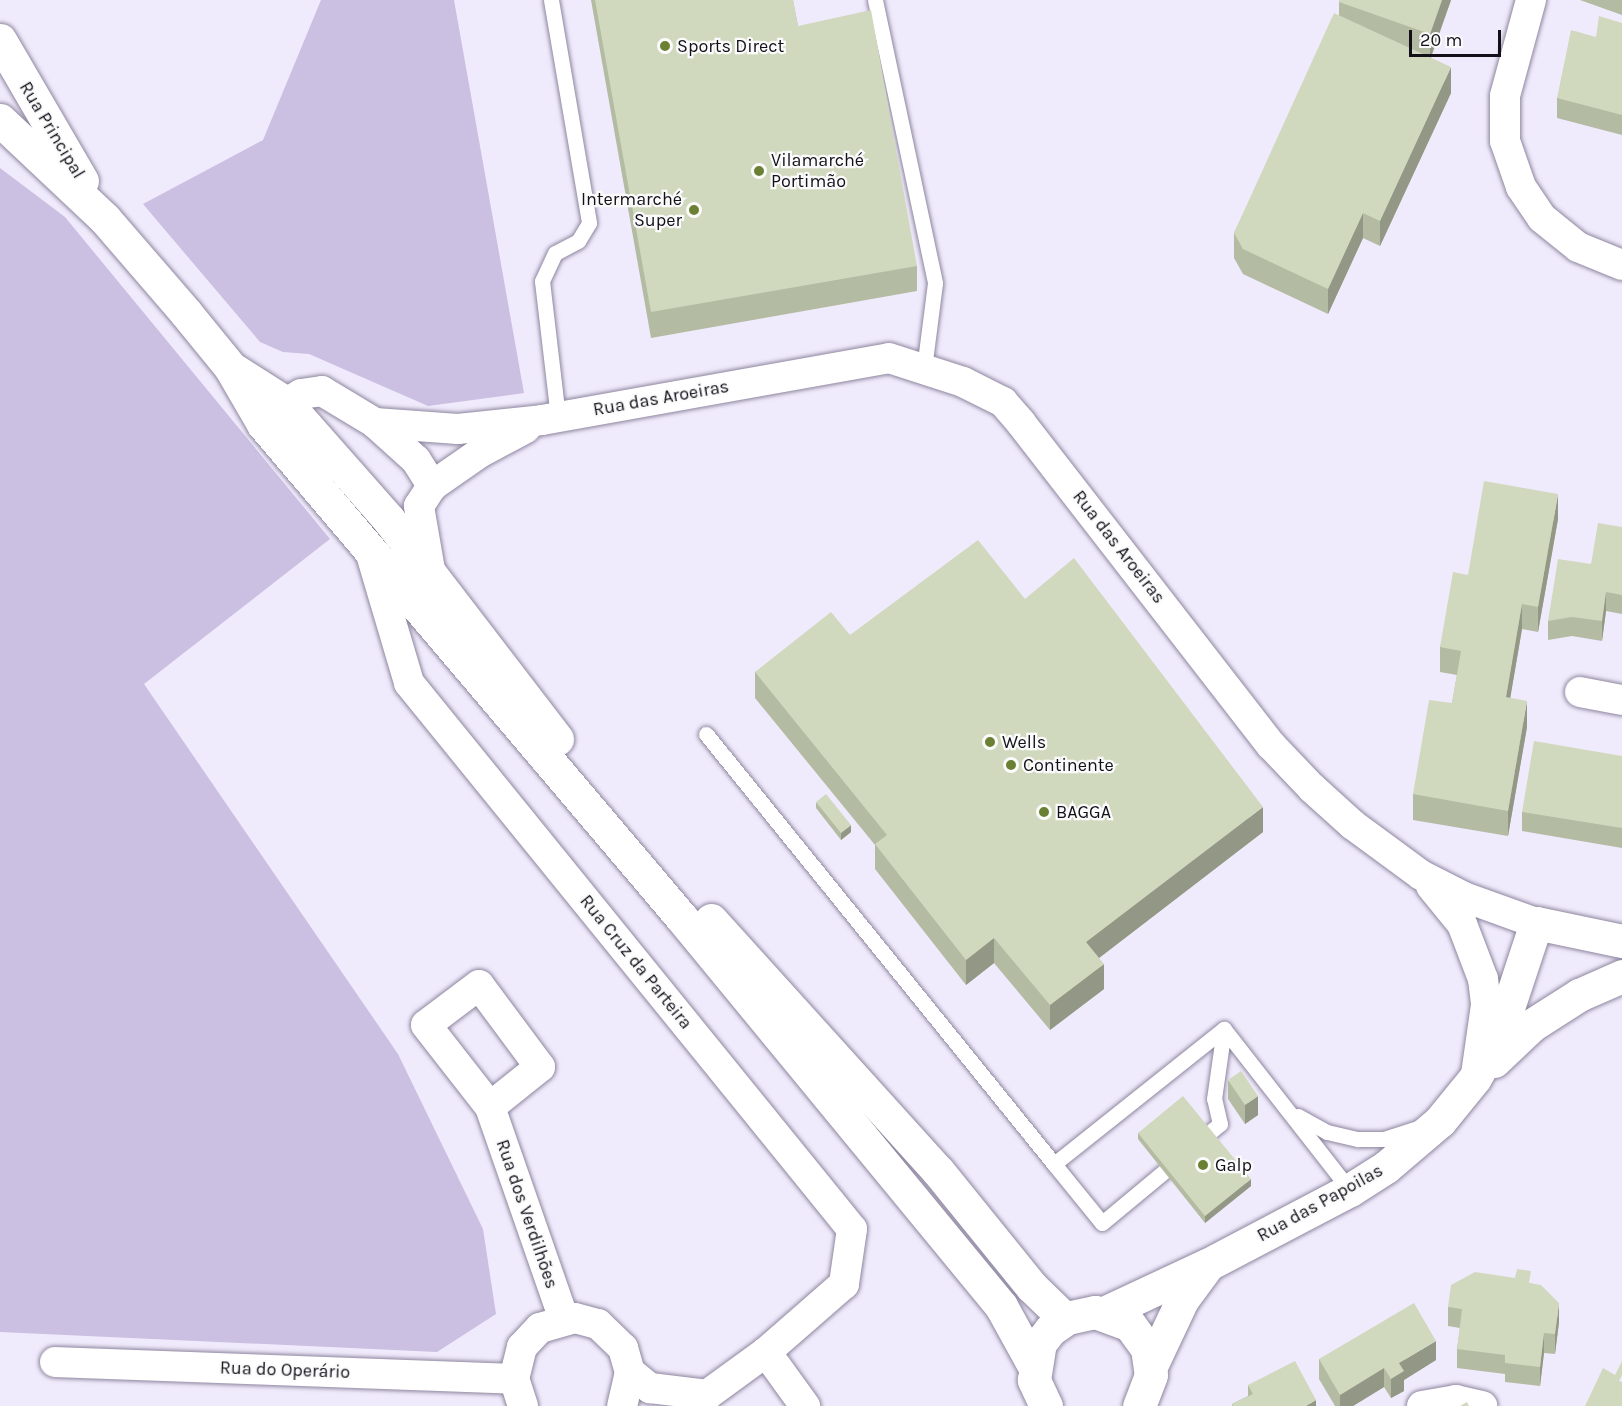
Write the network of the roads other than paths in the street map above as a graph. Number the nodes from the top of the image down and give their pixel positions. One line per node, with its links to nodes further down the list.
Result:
1 (551, 0): 11 (lane)
2 (875, 0): 9 (lane)
3 (1531, 0): 7 (street)
4 (0, 40): 6 (main road, Rua Principal)
5 (0, 120): 6 (main road)
6 (105, 219): 8 (main road)
7 (1622, 265)
8 (230, 367): 10 (main road); 13 (main road)
9 (924, 369): 11 (street, Rua das Aroeiras); 22 (street, Rua das Aroeiras)
10 (286, 404): 12 (street); 13 (street); 15 (main road)
11 (550, 418): 12 (street, Rua das Aroeiras); 14 (street, Rua das Aroeiras)
12 (375, 423): 14 (street)
13 (273, 435): 16 (main road)
14 (425, 496): 15 (street, Rua das Aroeiras); 18 (street)
15 (389, 520): 16 (street, Rua das Aroeiras); 18 (main road)
16 (347, 521): 17 (main road)
17 (368, 545): 37 (street, Rua Cruz da Parteira); 39 (main road)
18 (430, 570): 35 (main road)
19 (1580, 692): 20 (street)
20 (1622, 700)
21 (706, 734): 31 (lane)
22 (1421, 875): 23 (street, Rua das Aroeiras); 27 (street)
23 (1536, 923): 24 (main road, Rua das Aroeiras); 27 (main road, Rua das Papoilas)
24 (1622, 941)
25 (1622, 976): 27 (main road, Rua das Papoilas)
26 (1224, 1029): 29 (lane); 31 (lane); 31 (lane)
27 (1475, 1078): 30 (main road, Rua das Papoilas)
28 (490, 1107): 36 (street, Rua dos Verdilhões)
29 (1292, 1113): 30 (lane); 32 (lane)
30 (1440, 1120): 32 (main road, Rua das Papoilas)
31 (1054, 1164)
32 (1350, 1190): 33 (main road, Rua das Papoilas)
33 (1207, 1265): 34 (main road, Rua das Papoilas); 42 (main road, Rua das Papoilas)
34 (1104, 1313): 35 (main road); 42 (main road)
35 (1065, 1319): 39 (main road)
36 (564, 1320): 40 (street); 41 (street)
37 (766, 1352): 43 (street, Rua Cruz da Parteira); 45 (street)
38 (55, 1362): 41 (street, Rua do Operário)
39 (1034, 1366): 46 (main road)
40 (630, 1372): 43 (street); 44 (street)
41 (519, 1393)
42 (1146, 1393)
43 (706, 1402)
44 (622, 1406)
45 (805, 1406)
46 (1046, 1406)
47 (1422, 1406): 48 (street)
48 (1482, 1406)

